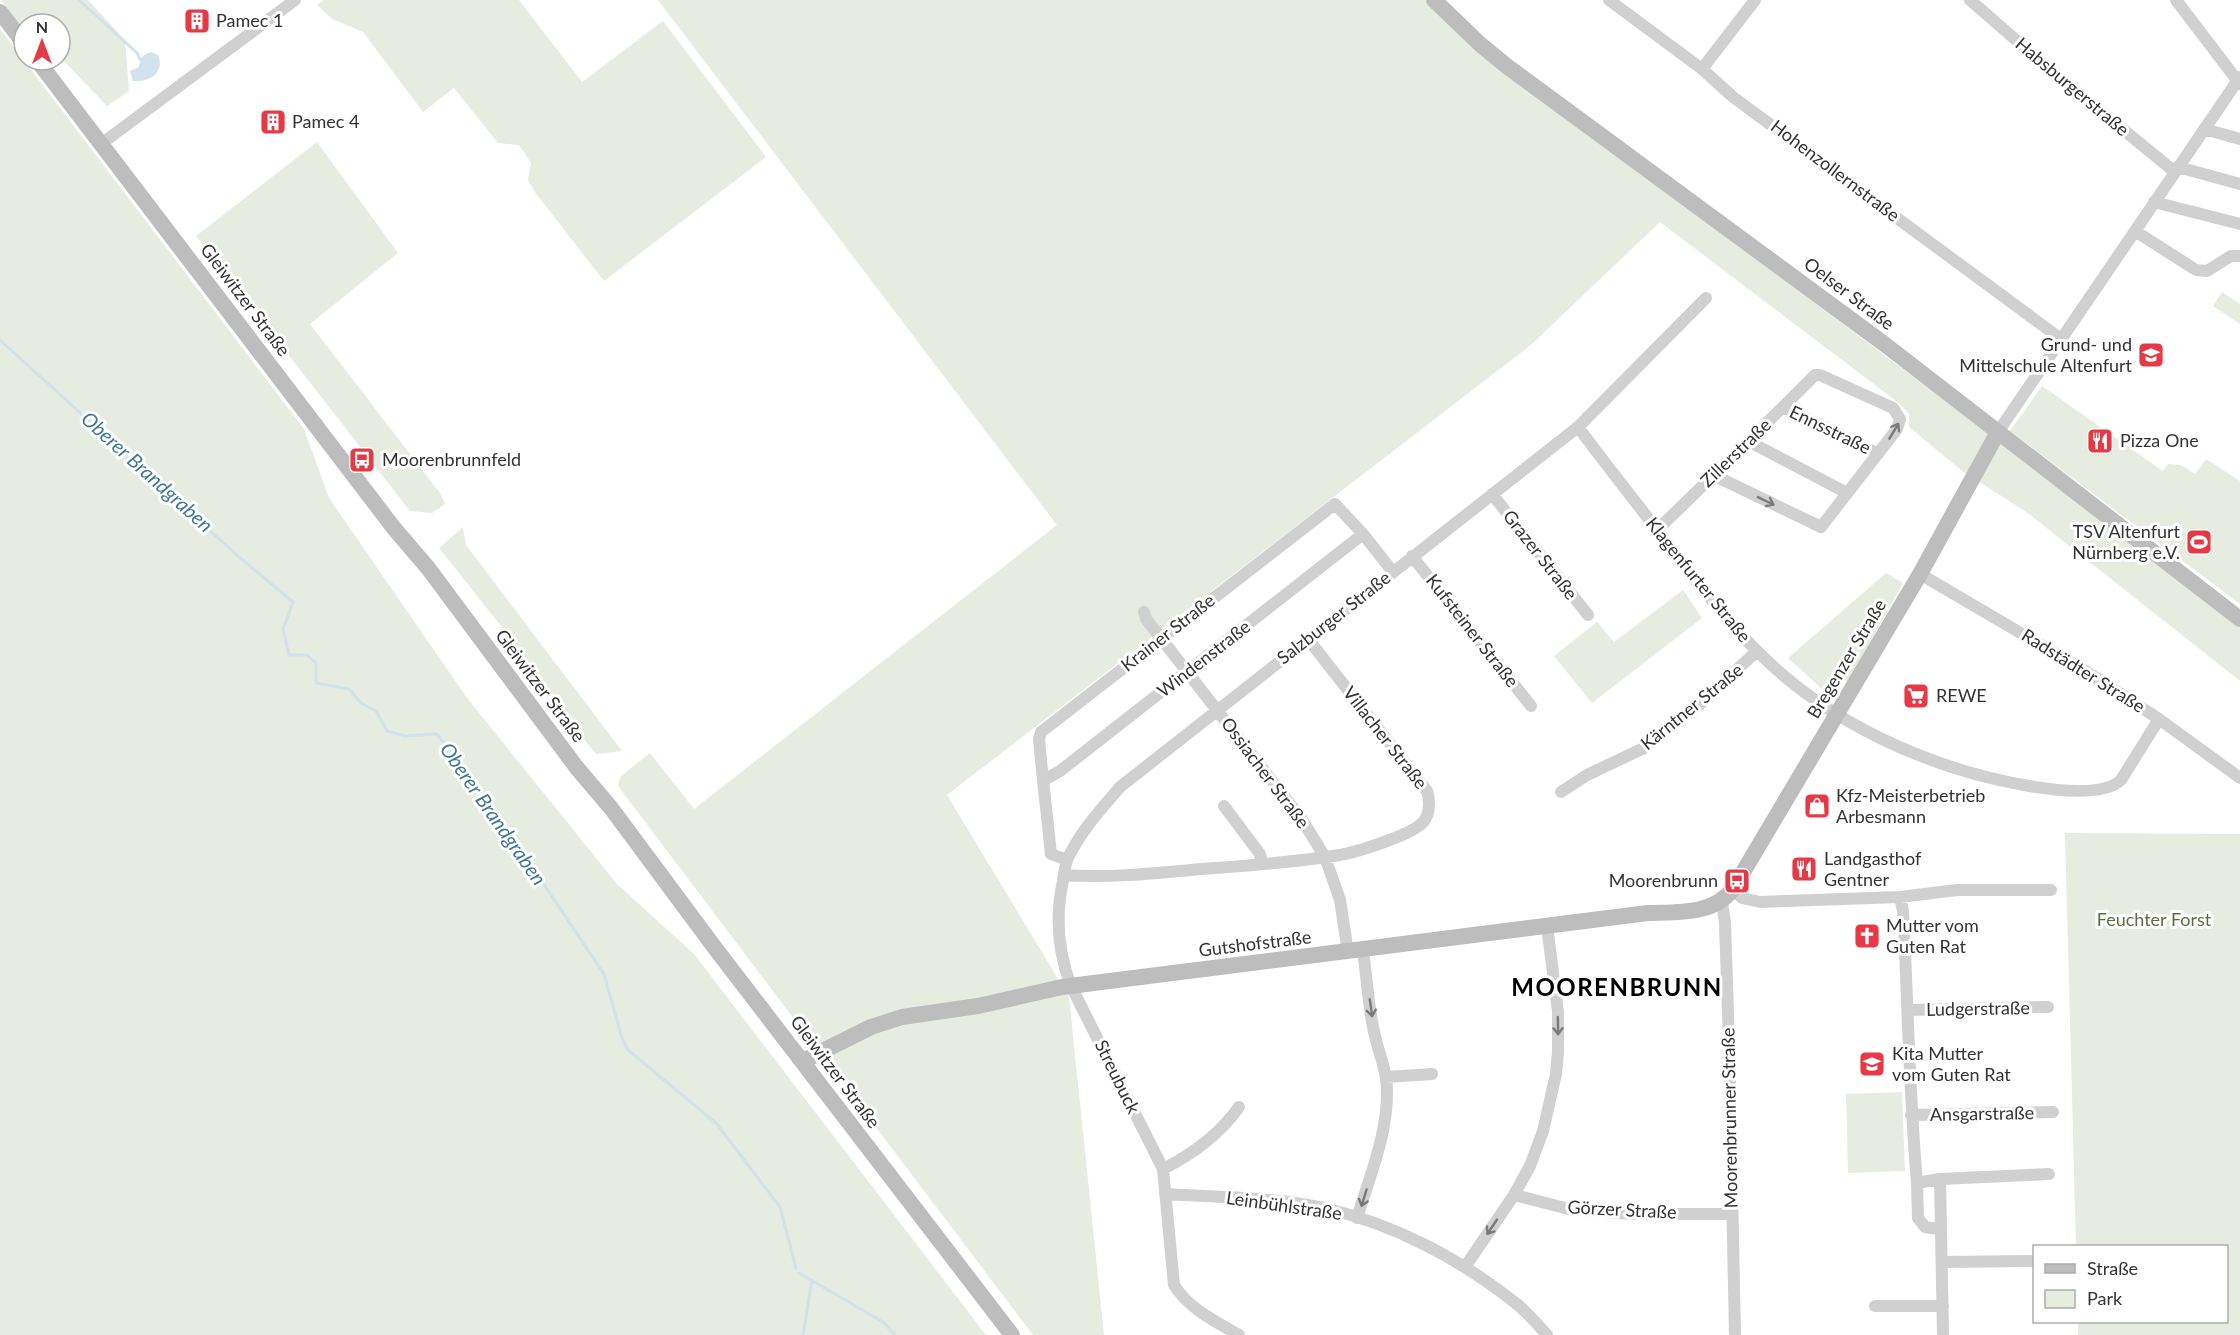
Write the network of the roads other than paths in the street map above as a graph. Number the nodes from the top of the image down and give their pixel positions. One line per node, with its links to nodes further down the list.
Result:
1 (295, 0): 14 (street)
2 (1434, 0): 25 (main road, Oelser Straße)
3 (1610, 0): 9 (street, Hohenzollernstraße)
4 (1755, 0): 9 (street)
5 (1970, 0): 15 (street, Habsburgerstraße)
6 (2176, 0): 11 (street)
7 (0, 12): 8 (main road)
8 (12, 28)
9 (1702, 69): 22 (street, Hohenzollernstraße)
10 (46, 72): 14 (main road, Gleiwitzer Straße)
11 (2239, 81): 12 (street)
12 (2204, 129): 13 (street); 15 (street)
13 (2240, 139)
14 (101, 144): 63 (main road, Gleiwitzer Straße)
15 (2176, 170): 16 (street); 17 (street)
16 (2240, 184)
17 (2154, 202): 18 (street); 19 (street)
18 (2240, 224)
19 (2135, 231): 20 (street); 22 (street)
20 (2240, 256)
21 (1706, 298): 24 (street, Salzburger Straße)
22 (2061, 339): 25 (street)
23 (1783, 407): 26 (street, Zillerstraße); 27 (street, Ennsstraße); 27 (street, Zillerstraße, one-way to 23)
24 (1578, 427): 30 (street, Salzburger Straße); 31 (street, Klagenfurter Straße)
25 (1998, 432): 35 (main road, Bregenzer Straße); 38 (main road, Oelser Straße)
26 (1748, 441): 28 (street, Zillerstraße); 29 (street)
27 (1878, 454): 29 (street)
28 (1713, 475): 29 (street, one-way to 29); 31 (street, Zillerstraße)
29 (1847, 493)
30 (1492, 494): 33 (street, Salzburger Straße); 37 (street, Grazer Straße)
31 (1657, 530): 41 (street, Klagenfurter Straße)
32 (1363, 534): 34 (street, Krainer Straße); 39 (street, Krainer Straße); 42 (street, Windenstraße)
33 (1412, 556): 34 (street, Salzburger Straße); 43 (street, Kufsteiner Straße)
34 (1393, 572): 40 (street, Salzburger Straße)
35 (1920, 574): 45 (main road, Bregenzer Straße); 46 (street, Radstädter Straße)
36 (1144, 612): 39 (street, Ossiacher Straße)
37 (1588, 615)
38 (2240, 619)
39 (1161, 638): 42 (street, Ossiacher Straße); 48 (street, Krainer Straße)
40 (1308, 639): 44 (street, Salzburger Straße); 51 (street, Villacher Straße)
41 (1757, 651): 45 (street, Klagenfurter Straße); 49 (street, Kärntner Straße)
42 (1187, 673): 44 (street, Ossiacher Straße); 48 (street, Windenstraße)
43 (1531, 706)
44 (1218, 710): 51 (street, Ossiacher Straße); 52 (street, Salzburger Straße)
45 (1837, 714): 46 (street, Klagenfurter Straße); 56 (main road, Bregenzer Straße)
46 (2159, 719): 47 (street, Radstädter Straße)
47 (2240, 778)
48 (1044, 780): 52 (street, Krainer Straße)
49 (1561, 792)
50 (1224, 806): 53 (street)
51 (1325, 857): 53 (street, Villacher Straße); 59 (street, Ossiacher Straße)
52 (1067, 860): 54 (street, Salzburger Straße)
53 (1262, 864): 54 (street, Villacher Straße)
54 (1064, 875): 60 (street, Salzburger Straße)
55 (2051, 890): 57 (street)
56 (1727, 895): 57 (street); 58 (main road, Gutshofstraße); 75 (street, Moorenbrunner Straße)
57 (1900, 897): 62 (street)
58 (1547, 926): 59 (main road, Gutshofstraße); 74 (street, one-way to 74)
59 (1356, 951): 60 (main road, Gutshofstraße); 65 (street, Ossiacher Straße, one-way to 65)
60 (1071, 986): 63 (main road, Gutshofstraße); 69 (street, Streubuck)
61 (2048, 1007): 62 (street, Ludgerstraße)
62 (1908, 1010): 68 (street)
63 (803, 1061): 83 (main road, Gleiwitzer Straße)
64 (1432, 1074): 65 (street)
65 (1386, 1077): 76 (street, Ossiacher Straße, one-way to 76)
66 (1239, 1107): 69 (street)
67 (2053, 1112): 68 (street, Ansgarstraße)
68 (1911, 1115): 72 (street)
69 (1162, 1169): 73 (street, Streubuck)
70 (2049, 1174): 71 (street)
71 (1940, 1179): 72 (street); 77 (street)
72 (1917, 1183): 77 (street)
73 (1165, 1194): 76 (street, Leinbühlstraße); 84 (street, Streubuck)
74 (1514, 1195): 75 (street, Görzer Straße); 80 (street, one-way to 80)
75 (1731, 1214): 86 (street, Moorenbrunner Straße)
76 (1357, 1218): 80 (street, Leinbühlstraße)
77 (1940, 1229): 79 (street)
78 (2033, 1261): 79 (street)
79 (1942, 1262): 82 (street)
80 (1465, 1267): 85 (street, Leinbühlstraße)
81 (1875, 1306): 82 (street)
82 (1943, 1306): 87 (street)
83 (1012, 1335)
84 (1239, 1335)
85 (1547, 1335)
86 (1735, 1335)
87 (1943, 1335)

